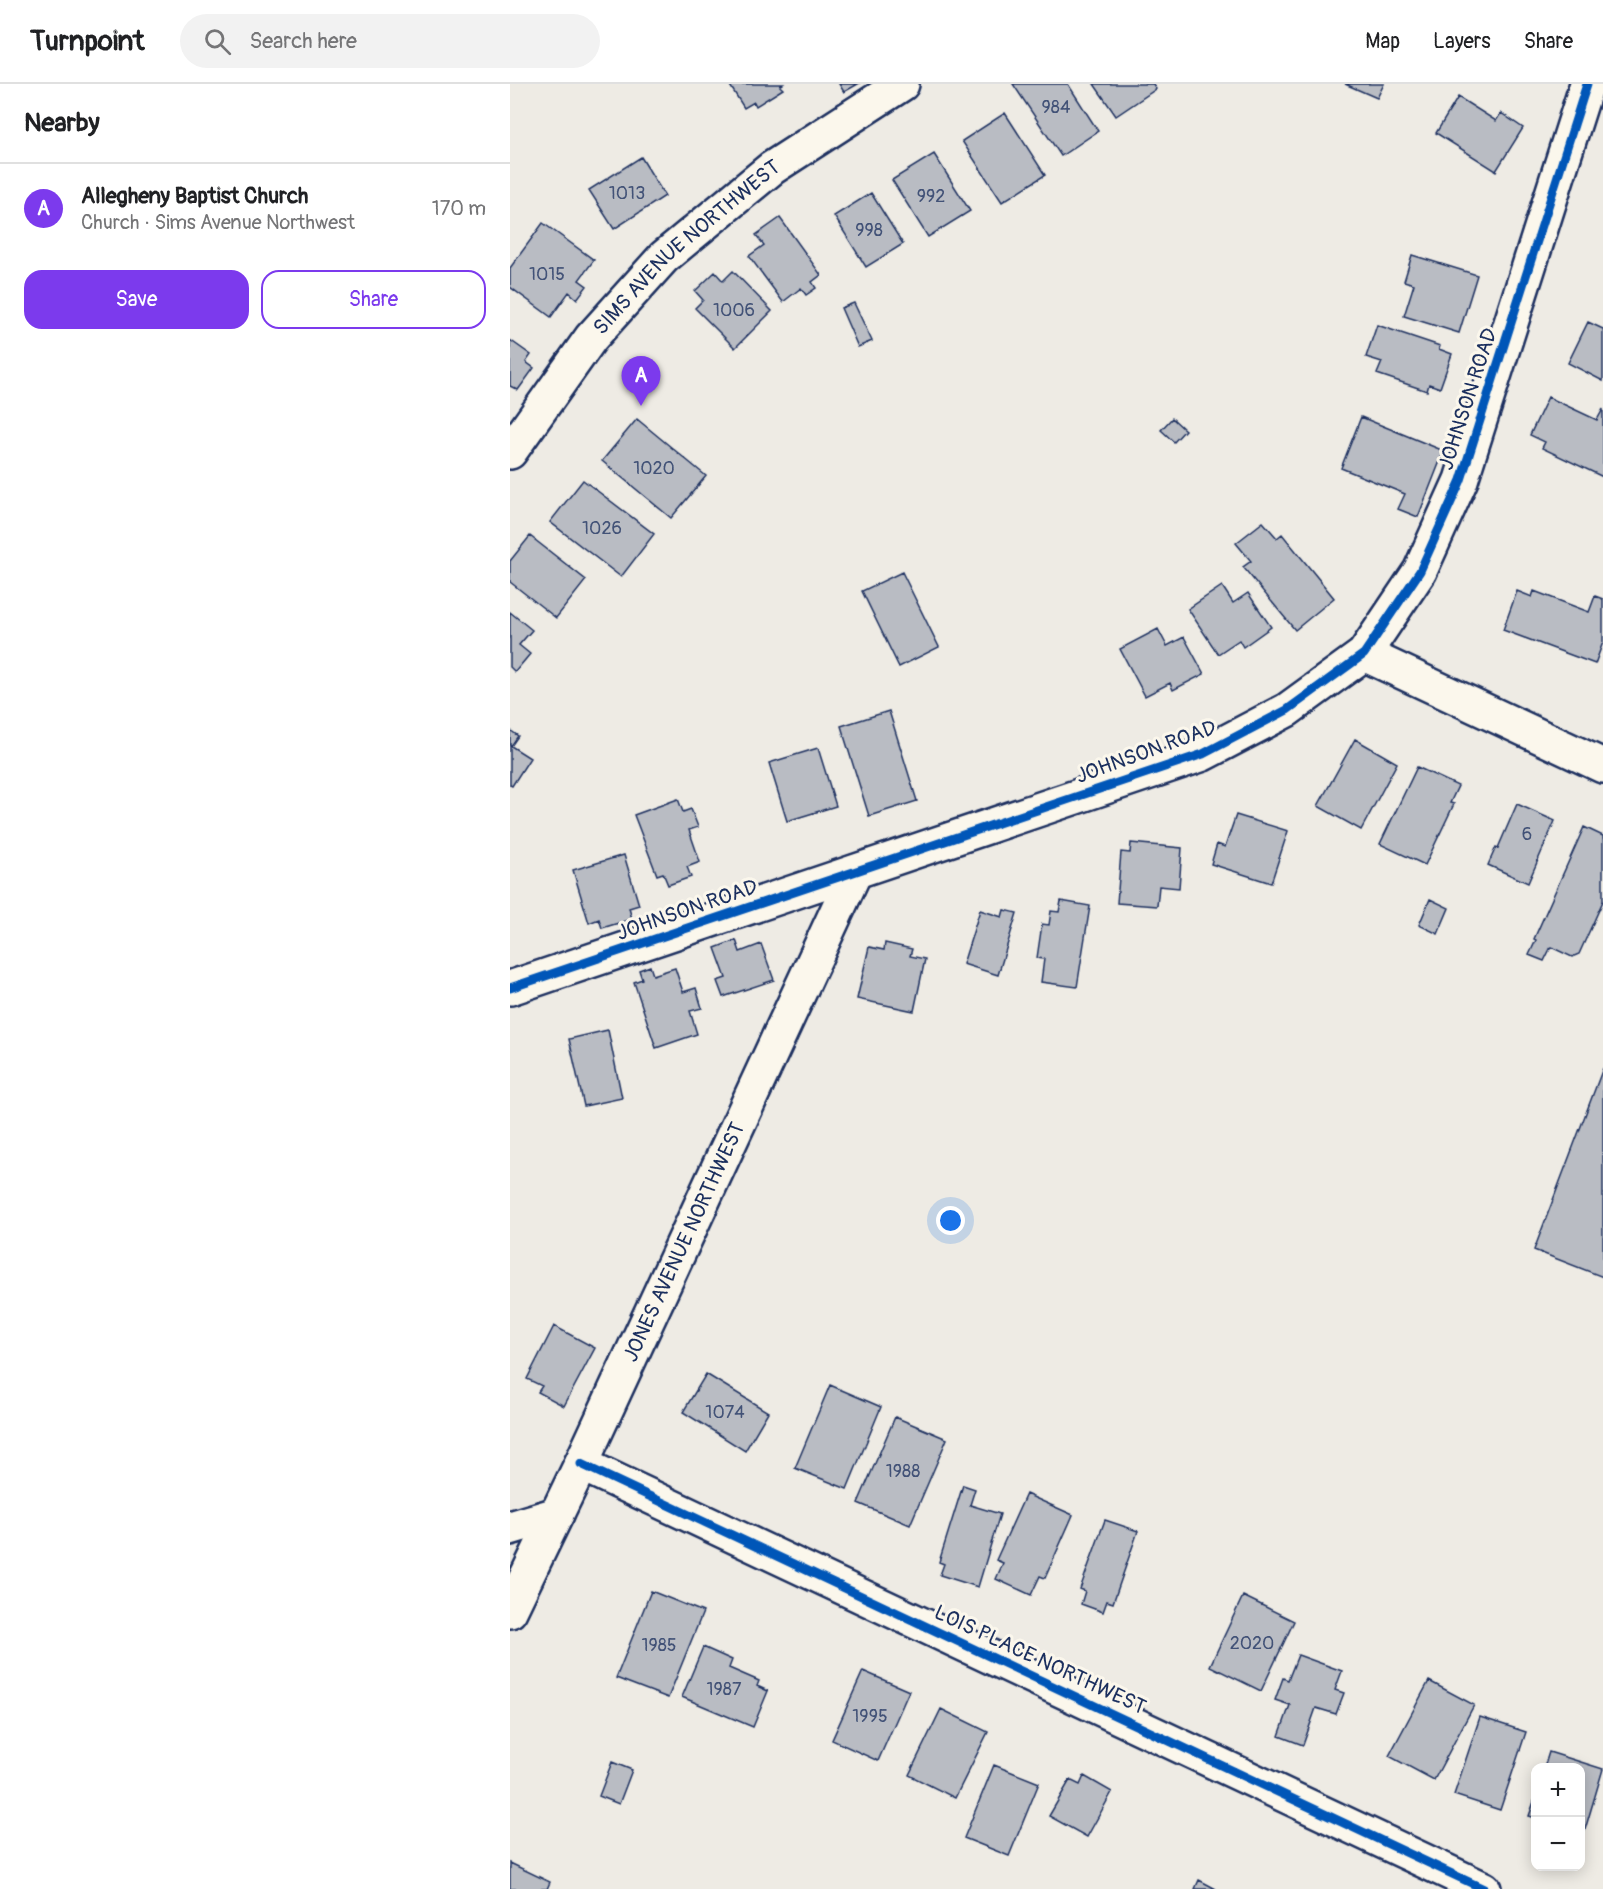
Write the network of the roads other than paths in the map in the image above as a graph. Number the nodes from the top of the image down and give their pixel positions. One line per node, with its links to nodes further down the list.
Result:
1 (902, 84): 3 (street, SIMS AVENUE NORTHWEST)
2 (1587, 84): 4 (street, JOHNSON ROAD)
3 (510, 452)
4 (1364, 654): 5 (street); 6 (street, JOHNSON ROAD)
5 (1603, 766)
6 (855, 872): 7 (street, JOHNSON ROAD); 8 (street, JONES AVENUE NORTHWEST)
7 (510, 988)
8 (580, 1464): 9 (street, JONES AVENUE NORTHWEST); 12 (street, LOIS PLACE NORTHWEST)
9 (557, 1514): 10 (street); 11 (street, JONES AVENUE NORTHWEST)
10 (510, 1527)
11 (510, 1611)
12 (1484, 1889)

